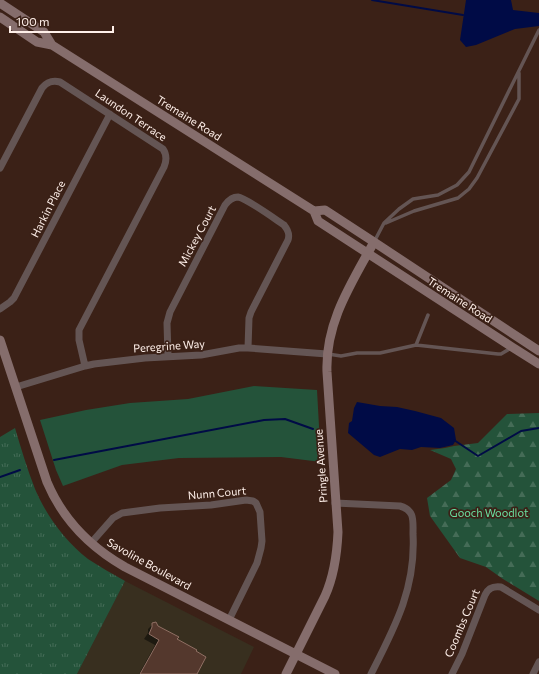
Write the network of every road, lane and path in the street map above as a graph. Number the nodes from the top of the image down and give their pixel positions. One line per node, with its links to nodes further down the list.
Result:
1 (0, 3): 4 (main road, Tremaine Road)
2 (0, 17): 4 (main road, Tremaine Road)
3 (539, 30): 5 (lane)
4 (52, 45): 8 (main road, Tremaine Road)
5 (519, 72): 9 (lane); 9 (lane)
6 (110, 114): 7 (street, Laundon Terrace); 12 (street, Harkin Place); 22 (street, Laundon Terrace)
7 (0, 168)
8 (314, 211): 10 (main road, Tremaine Road); 11 (main road, Tremaine Road)
9 (384, 223): 10 (lane)
10 (374, 242): 11 (main road, Pringle Avenue); 18 (main road, Tremaine Road)
11 (368, 254): 17 (main road, Tremaine Road); 19 (main road, Pringle Avenue)
12 (0, 309)
13 (428, 315): 15 (lane)
14 (0, 340): 23 (main road, Savoline Boulevard)
15 (416, 345): 17 (lane); 19 (lane)
16 (248, 348): 19 (street, Peregrine Way); 20 (street, Peregrine Way); 20 (street, Mickey Court)
17 (512, 348): 21 (main road, Tremaine Road)
18 (539, 351)
19 (327, 354): 24 (main road, Pringle Avenue)
20 (168, 356): 22 (street, Peregrine Way)
21 (539, 364)
22 (85, 366): 23 (street, Peregrine Way)
23 (16, 387): 25 (main road, Savoline Boulevard)
24 (336, 503): 28 (main road, Pringle Avenue); 32 (street)
25 (91, 543): 27 (main road, Savoline Boulevard); 27 (street, Nunn Court)
26 (539, 610): 33 (street, Coombs Court)
27 (229, 620): 28 (main road, Savoline Boulevard)
28 (296, 654): 30 (main road, Pringle Avenue); 31 (main road, Savoline Boulevard)
29 (539, 662): 34 (street)
30 (286, 674)
31 (335, 674)
32 (371, 674)
33 (452, 674)
34 (533, 674)

